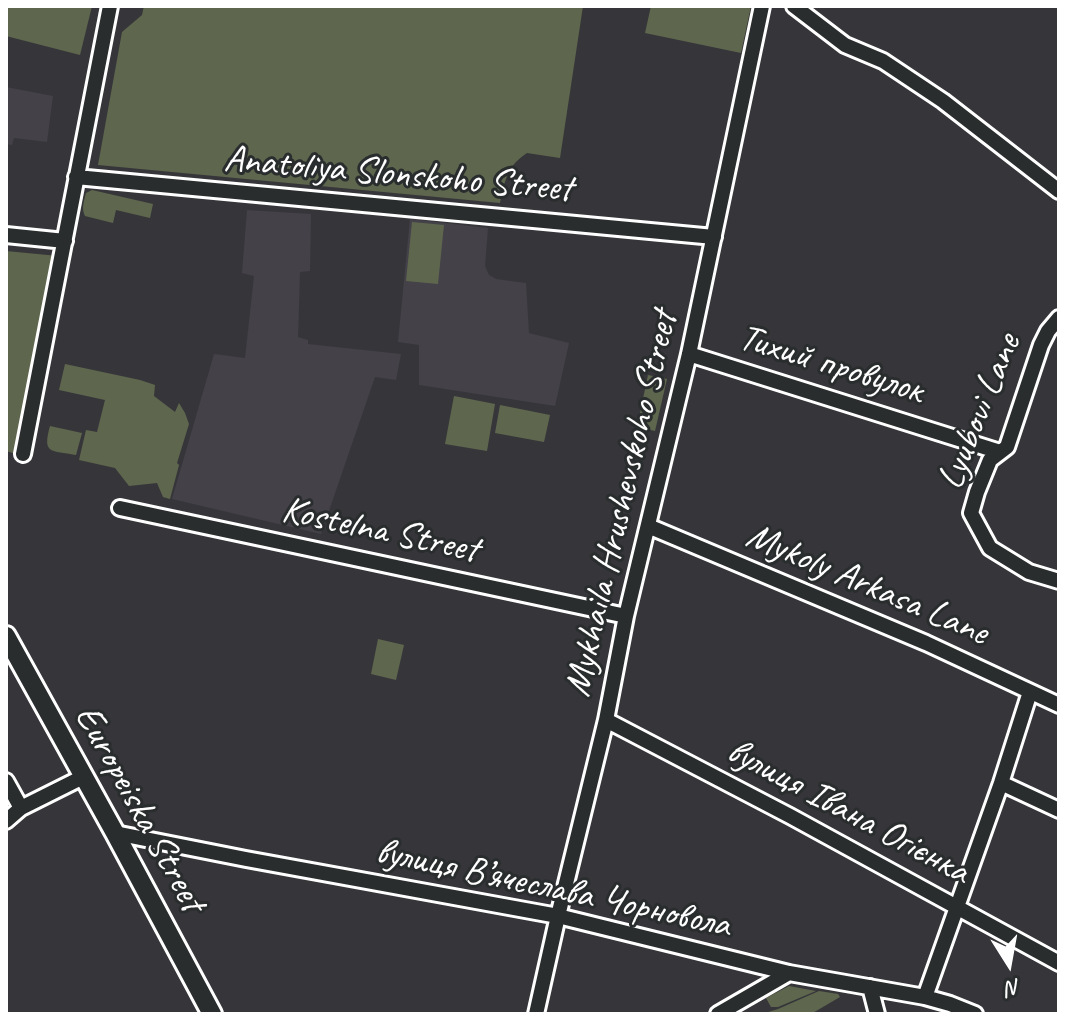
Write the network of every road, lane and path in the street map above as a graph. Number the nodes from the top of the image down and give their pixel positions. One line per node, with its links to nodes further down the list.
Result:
1 (110, 6): 4 (street)
2 (762, 6): 7 (street, Mykhaila Hrushevskoho Street)
3 (794, 6): 5 (street)
4 (76, 177): 7 (street, Anatoliya Slonskoho Street); 8 (street)
5 (1059, 191)
6 (6, 235): 8 (street)
7 (714, 237): 10 (street, Mykhaila Hrushevskoho Street)
8 (65, 241): 12 (street)
9 (1059, 318): 11 (street, Lyubovi Lane)
10 (689, 354): 11 (street, Тихий провулок); 14 (street, Mykhaila Hrushevskoho Street)
11 (1000, 452): 15 (street, Lyubovi Lane)
12 (23, 454)
13 (120, 508): 16 (street, Kostelna Street)
14 (648, 526): 16 (street, Mykhaila Hrushevskoho Street); 18 (street, Mykoly Arkasa Lane)
15 (1059, 581)
16 (626, 616): 20 (street, Mykhaila Hrushevskoho Street)
17 (6, 636): 21 (main road, Europeiska Street)
18 (1030, 692): 19 (street, Mykoly Arkasa Lane); 23 (street)
19 (1059, 705)
20 (606, 720): 28 (street, вулиця Івана Огієнка); 29 (street, Mykhaila Hrushevskoho Street)
21 (83, 777): 24 (street); 27 (main road, Europeiska Street)
22 (6, 781): 24 (street)
23 (1001, 783): 25 (street); 28 (street)
24 (21, 808): 26 (street)
25 (1059, 810)
26 (6, 821)
27 (115, 833): 29 (street, вулиця В’ячеслава Чорновола); 34 (main road, Europeiska Street)
28 (958, 908): 30 (street, вулиця Івана Огієнка); 33 (street)
29 (558, 916): 31 (street, вулиця В’ячеслава Чорновола); 35 (street, Mykhaila Hrushevskoho Street)
30 (1059, 963)
31 (789, 973): 32 (street, вулиця В’ячеслава Чорновола); 36 (street)
32 (870, 987): 33 (street, вулиця В’ячеслава Чорновола); 37 (street)
33 (925, 997): 38 (street, вулиця В’ячеслава Чорновола)
34 (212, 1014)
35 (536, 1014)
36 (718, 1014)
37 (877, 1014)
38 (975, 1014)

